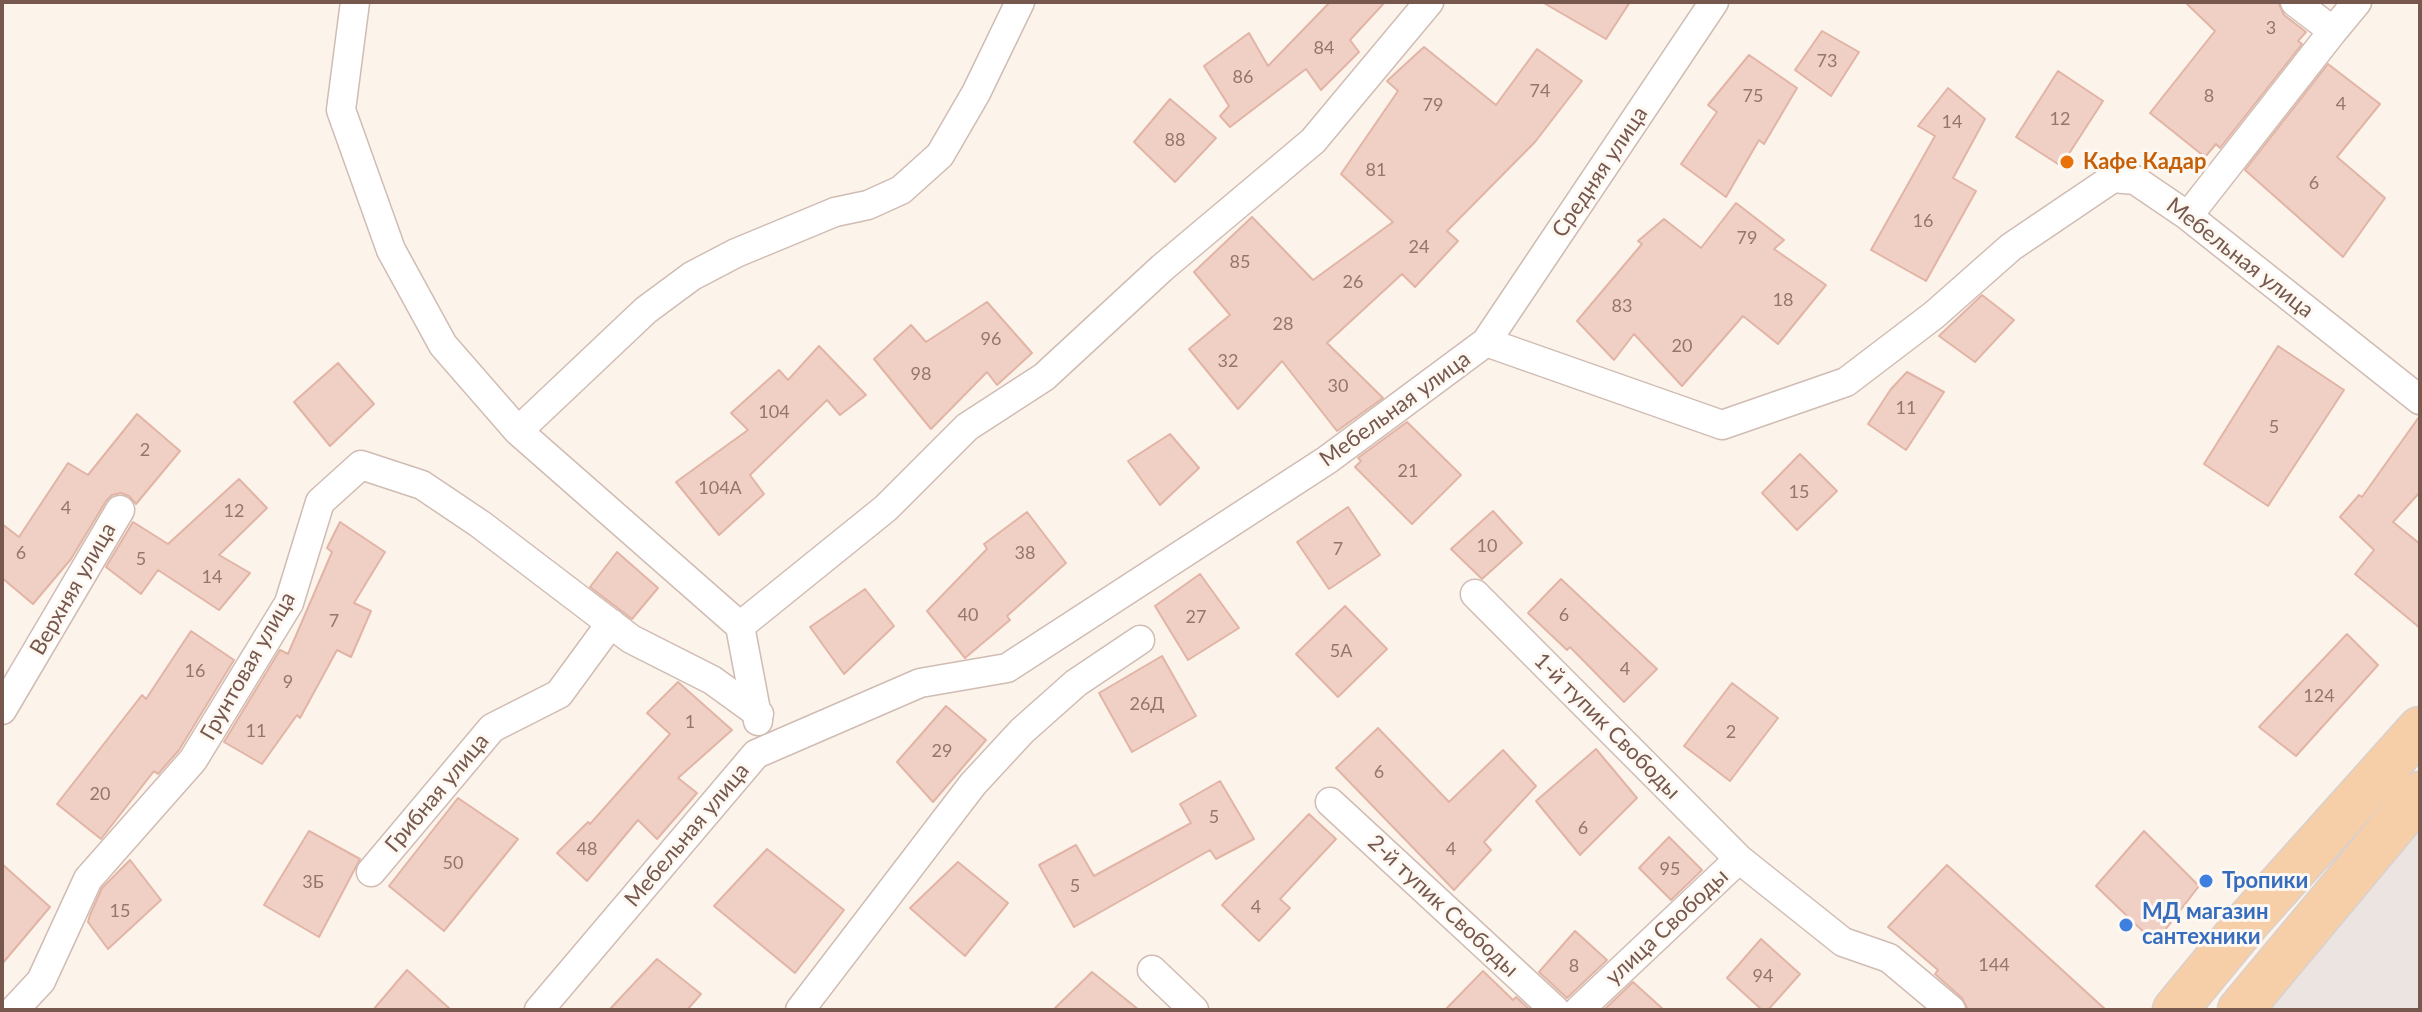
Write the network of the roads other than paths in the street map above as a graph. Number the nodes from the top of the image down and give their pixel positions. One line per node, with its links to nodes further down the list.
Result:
1 (355, 2): 11 (street)
2 (1020, 2): 11 (street)
3 (1429, 2): 15 (street)
4 (1714, 2): 9 (street, Средняя улица)
5 (2295, 2): 7 (street)
6 (2357, 2): 7 (street)
7 (2333, 31): 8 (street)
8 (2188, 216): 9 (street, Мебельная улица); 10 (street, Мебельная улица)
9 (1486, 342): 20 (street, Мебельная улица)
10 (2420, 400)
11 (518, 431): 15 (street)
12 (120, 510): 17 (street, Верхняя улица)
13 (1475, 594): 23 (street, 1-й тупик Свободы)
14 (611, 623): 18 (street, Грунтовая улица); 24 (street, Грибная улица); 26 (street, Грунтовая улица)
15 (740, 626): 18 (street)
16 (1140, 640): 28 (street)
17 (2, 710)
18 (759, 714): 20 (street)
19 (2420, 729): 33 (main road)
20 (756, 754): 27 (street, Мебельная улица)
21 (2420, 794): 34 (main road)
22 (1330, 802): 30 (street, 2-й тупик Свободы)
23 (1739, 859): 31 (street, улица Свободы); 32 (street, улица Свободы)
24 (371, 872)
25 (1152, 970): 29 (street)
26 (14, 1010)
27 (539, 1010)
28 (800, 1010)
29 (1194, 1010)
30 (1555, 1010)
31 (1579, 1010)
32 (1951, 1010)
33 (2175, 1010)
34 (2240, 1010)

